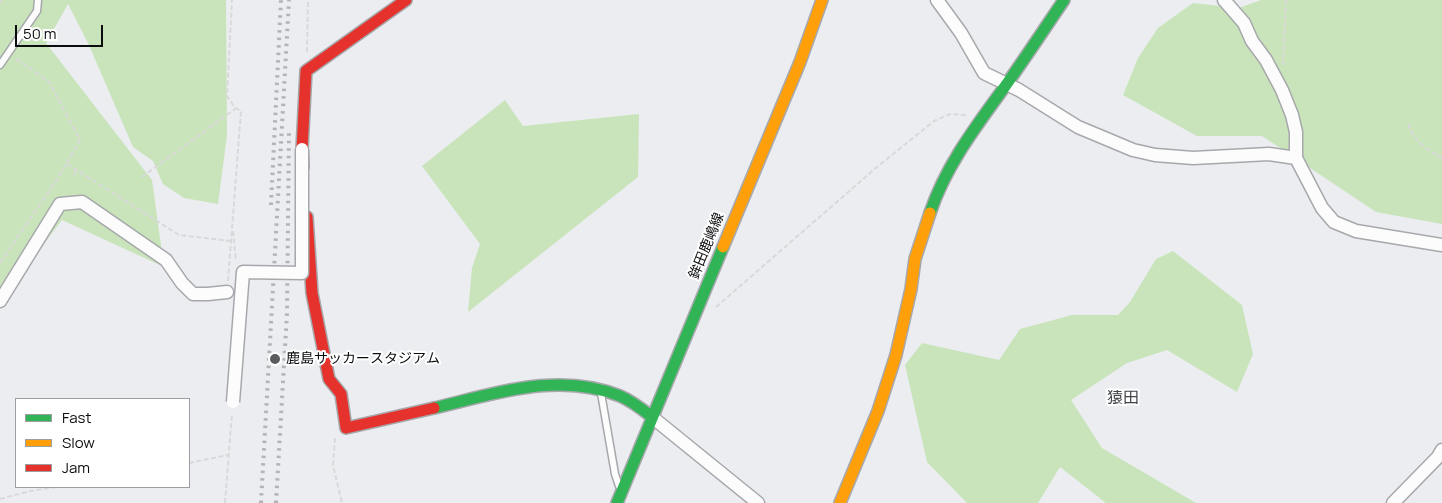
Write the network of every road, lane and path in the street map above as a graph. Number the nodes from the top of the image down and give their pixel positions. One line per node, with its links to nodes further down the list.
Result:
1 (38, 0): 11 (lane)
2 (232, 0): 15 (path)
3 (308, 0): 12 (path)
4 (406, 0): 12 (street)
5 (822, 0): 32 (street, 鉾田鹿嶋線)
6 (937, 0): 13 (street)
7 (1064, 0): 13 (street)
8 (1224, 0): 14 (street)
9 (1286, 0): 14 (path)
10 (14, 57): 21 (path)
11 (0, 65)
12 (306, 72): 18 (street)
13 (1007, 84): 16 (street); 19 (street)
14 (1282, 90): 19 (street)
15 (236, 108): 24 (path); 25 (path)
16 (983, 116): 32 (path); 47 (street)
17 (1408, 124): 20 (path)
18 (302, 149): 29 (street, bridge); 36 (street)
19 (1296, 158): 27 (street)
20 (1442, 158)
21 (67, 164): 22 (path); 28 (path)
22 (77, 170): 23 (path); 26 (path)
23 (74, 175)
24 (142, 177)
25 (233, 226): 26 (path); 29 (path)
26 (231, 241): 30 (path)
27 (1442, 245)
28 (0, 263)
29 (243, 272): 34 (street, bridge)
30 (227, 292): 31 (street)
31 (0, 301)
32 (695, 316): 35 (street, 鉾田鹿嶋線)
33 (600, 389): 35 (street); 36 (street); 41 (lane)
34 (233, 402): 38 (path)
35 (652, 417): 41 (street, 鉾田鹿嶋線); 46 (street)
36 (346, 428): 44 (path)
37 (1442, 450): 48 (street)
38 (228, 455): 39 (path); 43 (path)
39 (190, 463)
40 (50, 488): 42 (path)
41 (622, 490): 45 (street, 鉾田鹿嶋線)
42 (0, 499)
43 (226, 503)
44 (342, 503)
45 (617, 503)
46 (758, 503)
47 (840, 503)
48 (1393, 503)

